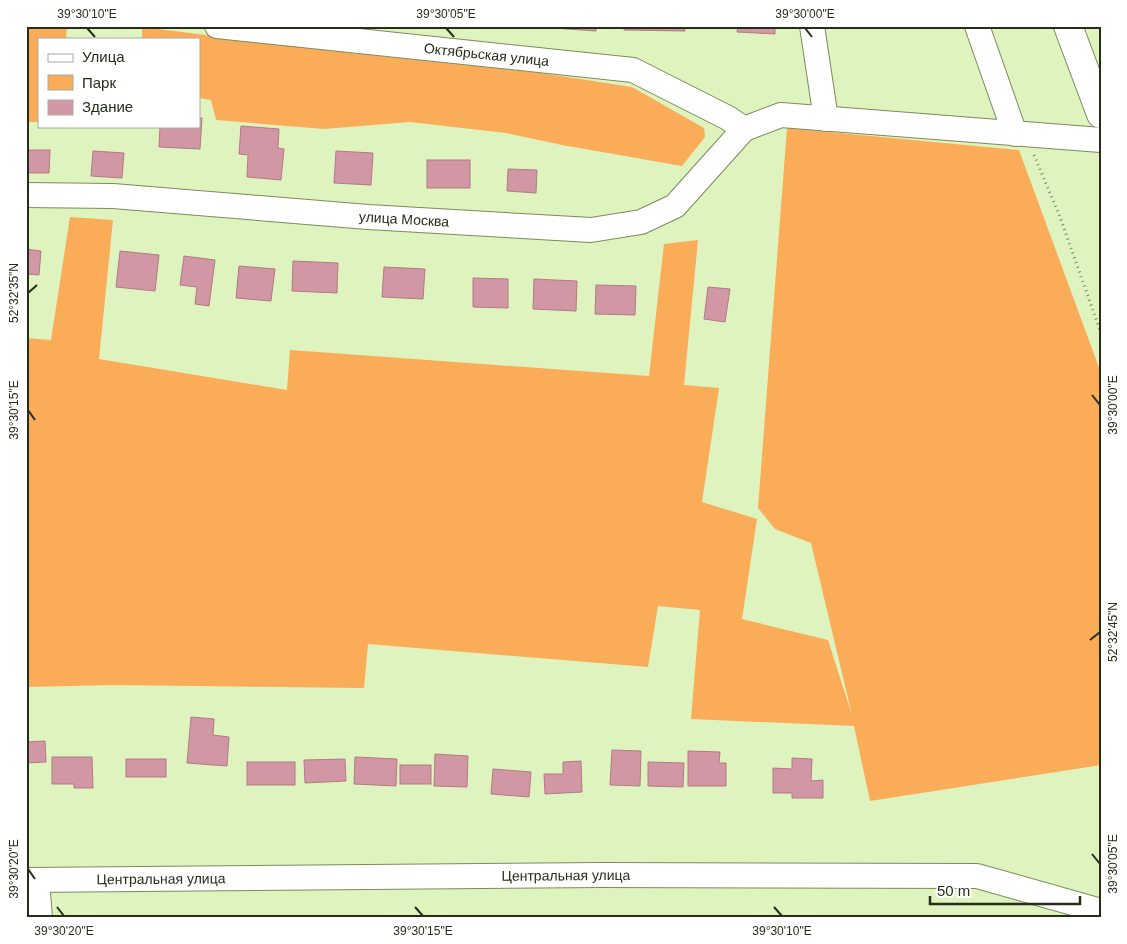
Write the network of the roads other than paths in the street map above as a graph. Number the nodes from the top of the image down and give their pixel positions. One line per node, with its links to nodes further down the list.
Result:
1 (217, 26): 7 (street, Октябрьская улица)
2 (812, 26): 6 (street)
3 (977, 26): 8 (street)
4 (1068, 26): 5 (main road)
5 (1101, 114)
6 (826, 119): 7 (street); 8 (street)
7 (744, 129): 10 (street, улица Москва)
8 (1020, 134): 9 (street)
9 (1101, 140)
10 (26, 195)
11 (32, 880): 12 (street, Центральная улица); 13 (street)
12 (1101, 911)
13 (40, 918)

